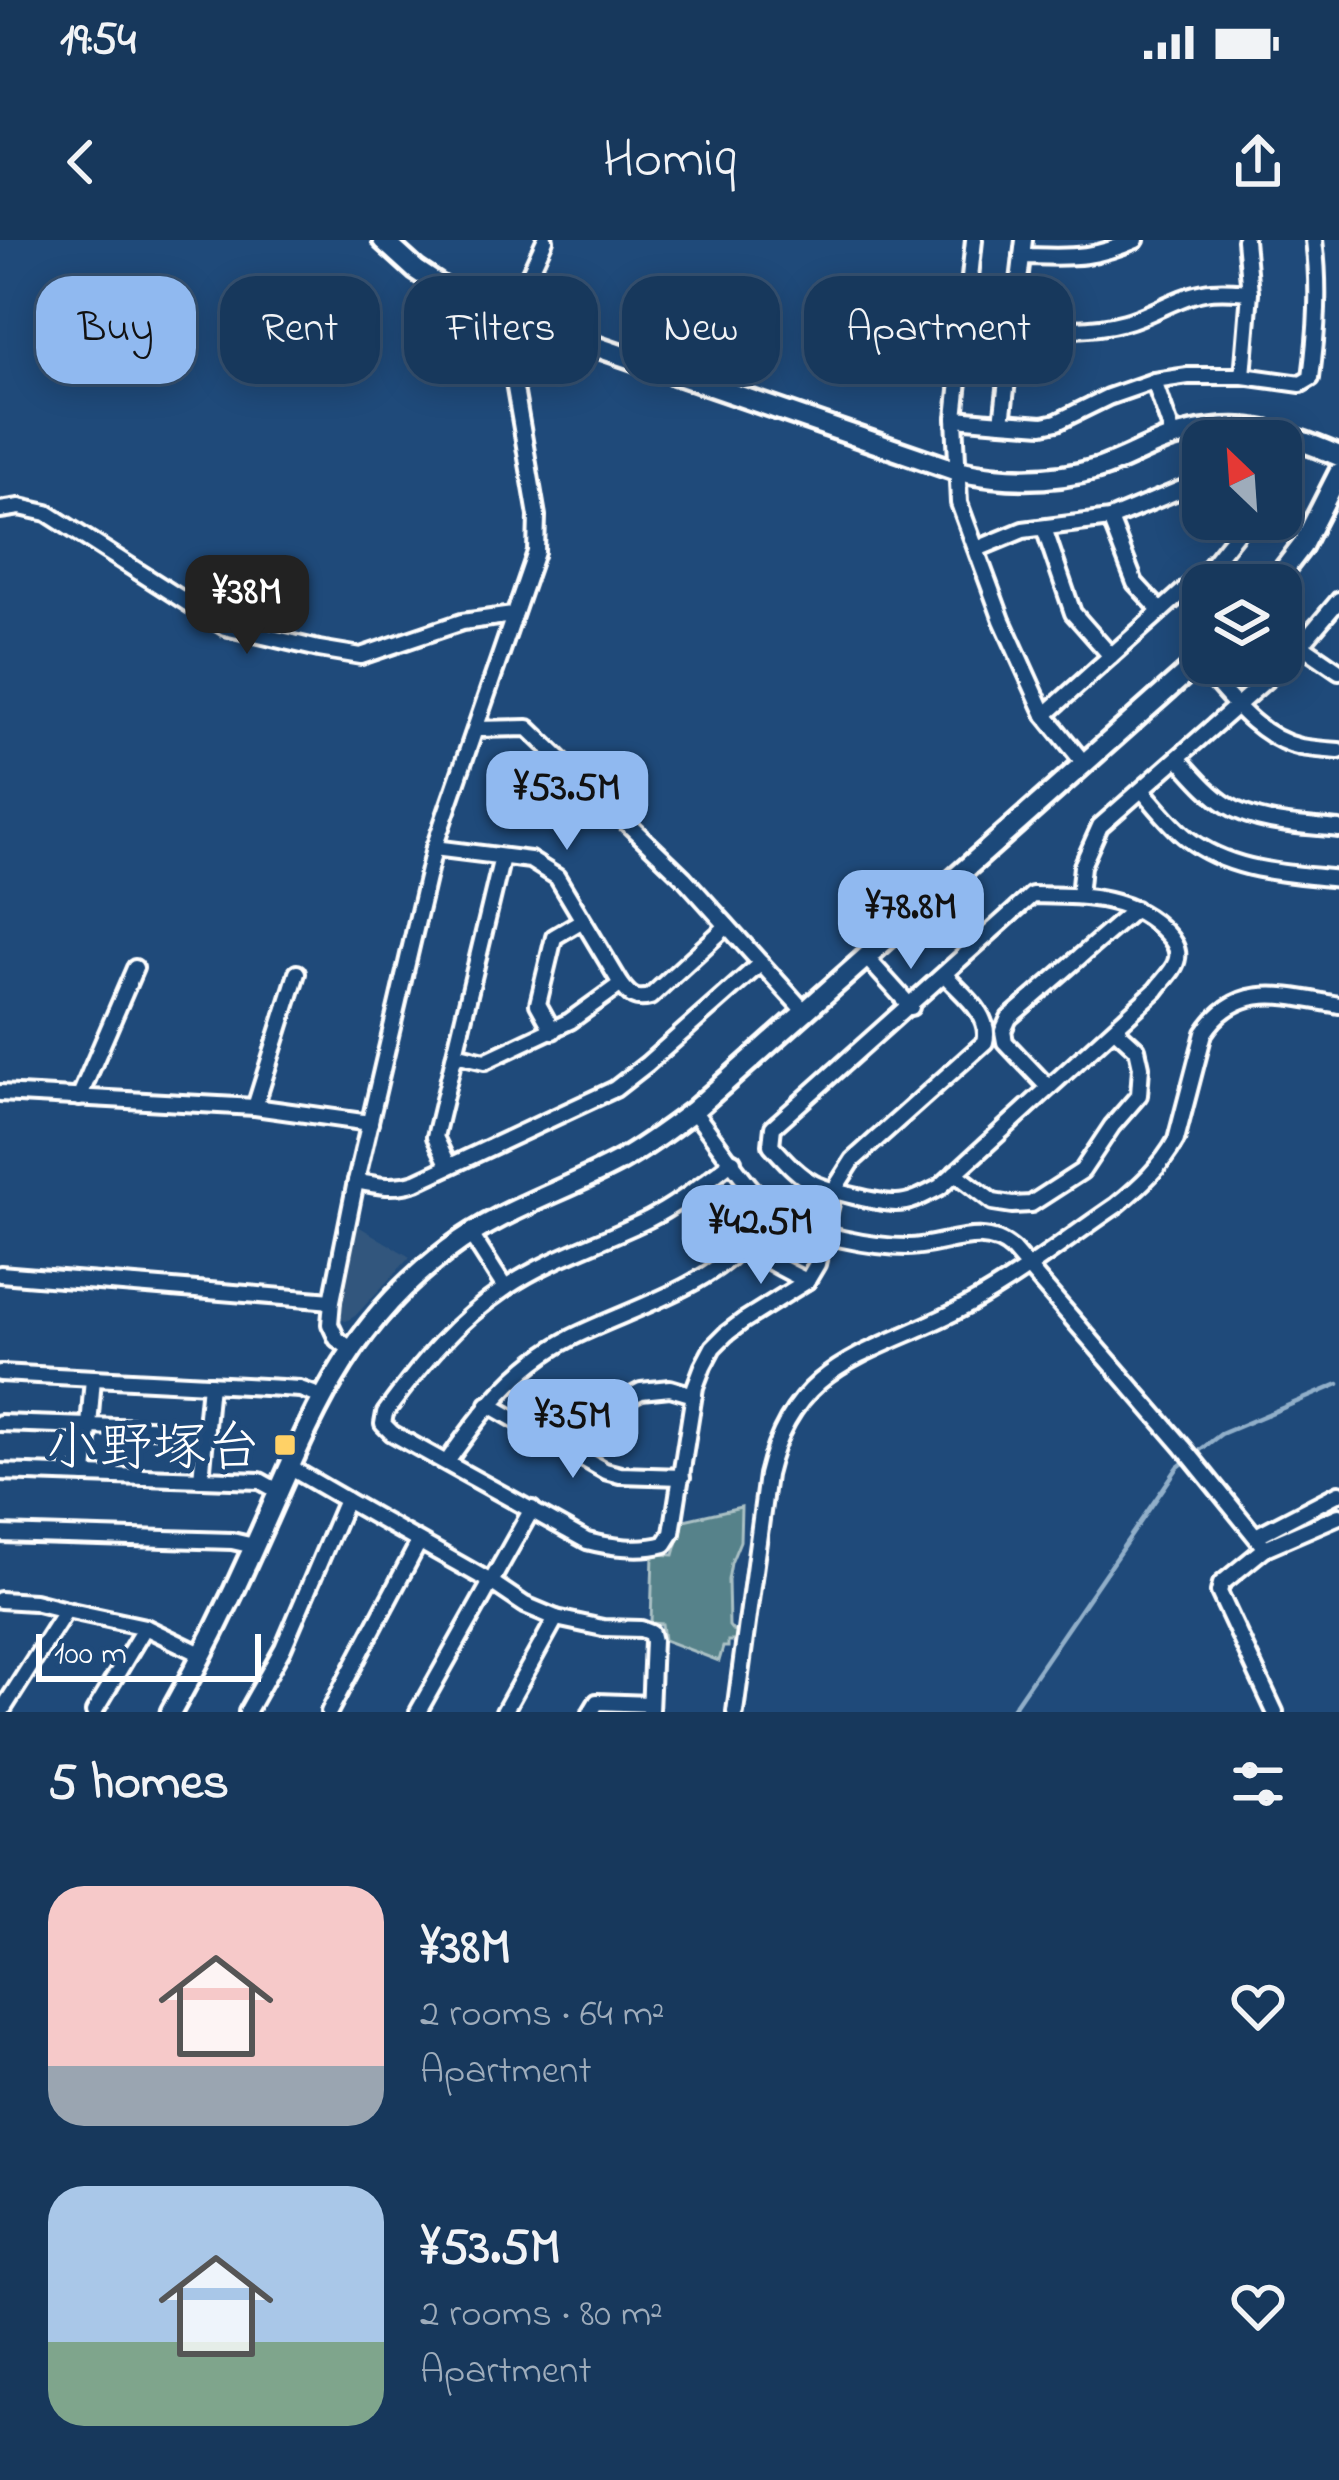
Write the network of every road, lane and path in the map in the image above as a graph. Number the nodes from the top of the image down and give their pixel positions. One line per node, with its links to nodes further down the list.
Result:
1 (383, 240): 8 (street)
2 (545, 240): 9 (street)
3 (974, 240): 17 (street)
4 (1136, 240): 7 (street)
5 (1245, 240): 10 (street)
6 (1314, 240): 13 (street)
7 (1023, 248)
8 (425, 276)
9 (528, 276)
10 (1250, 292): 11 (street); 13 (street)
11 (1073, 330)
12 (598, 348): 23 (street)
13 (1243, 376): 14 (street)
14 (1154, 381): 18 (street); 19 (street)
15 (514, 384): 34 (street)
16 (1007, 384): 18 (street)
17 (955, 418): 18 (street); 23 (street)
18 (1002, 422)
19 (1174, 437): 20 (street); 23 (street)
20 (1182, 437)
21 (1302, 442): 22 (street)
22 (1339, 456)
23 (957, 470): 30 (street)
24 (1339, 473): 31 (street)
25 (1182, 489): 27 (street)
26 (0, 510): 34 (street)
27 (1110, 519): 28 (street); 33 (street)
28 (1044, 528): 30 (street); 37 (street)
29 (1231, 540): 33 (street)
30 (977, 549): 43 (street)
31 (1289, 564)
32 (1339, 600): 35 (street)
33 (1161, 611): 37 (street)
34 (513, 615): 44 (street)
35 (1302, 644)
36 (1302, 646): 38 (street)
37 (1111, 656): 43 (street)
38 (1339, 670)
39 (1182, 676): 47 (street)
40 (1220, 684): 42 (street)
41 (1260, 684): 42 (street)
42 (1237, 706): 45 (street); 46 (street)
43 (1045, 715): 47 (street)
44 (476, 730): 50 (street); 56 (street)
45 (1339, 751)
46 (1178, 758): 48 (street); 49 (street)
47 (1083, 762): 57 (street)
48 (1142, 790): 52 (street); 53 (street)
49 (1339, 829)
50 (434, 848): 51 (street); 74 (street)
51 (502, 856): 55 (street); 68 (street)
52 (1339, 879)
53 (1079, 896): 54 (street); 61 (street)
54 (1135, 909): 66 (street); 69 (street)
55 (581, 921): 62 (street); 67 (street)
56 (727, 926): 58 (street); 62 (street)
57 (866, 957): 64 (street); 65 (street)
58 (761, 964): 65 (street); 76 (street)
59 (135, 968): 71 (street)
60 (297, 973): 72 (street)
61 (945, 975): 64 (street); 80 (street)
62 (621, 984): 67 (street)
63 (1339, 1005): 84 (street)
64 (910, 1006): 80 (street)
65 (805, 1012): 73 (street)
66 (1114, 1029): 69 (street); 77 (street)
67 (553, 1030): 68 (street)
68 (455, 1054): 76 (street)
69 (1048, 1087): 77 (street)
70 (0, 1093): 71 (street)
71 (80, 1097): 72 (street)
72 (255, 1107): 74 (street)
73 (693, 1111): 75 (street); 81 (street)
74 (370, 1123): 78 (street)
75 (733, 1161): 79 (street); 82 (street)
76 (449, 1166): 78 (street)
77 (955, 1173): 80 (street)
78 (356, 1181): 88 (street)
79 (694, 1190): 83 (street); 87 (street)
80 (834, 1190): 82 (street)
81 (470, 1233): 87 (street); 89 (street)
82 (823, 1233): 84 (street); 86 (street)
83 (742, 1245): 86 (street); 95 (street)
84 (1028, 1266): 113 (street); 130 (street)
85 (0, 1274): 88 (street)
86 (807, 1281): 93 (street)
87 (506, 1288): 100 (street)
88 (332, 1301): 89 (street)
89 (351, 1348): 94 (street)
90 (0, 1373): 91 (street)
91 (93, 1378): 92 (street); 97 (street)
92 (210, 1384): 94 (street); 98 (street)
93 (694, 1395): 99 (street); 104 (street)
94 (322, 1397): 101 (street)
95 (488, 1404): 99 (street); 100 (street)
96 (0, 1423): 97 (street)
97 (89, 1425): 98 (street); 103 (street)
98 (206, 1430): 105 (street)
99 (567, 1449): 104 (street)
100 (447, 1462): 109 (street)
101 (290, 1467): 106 (street); 108 (street)
102 (0, 1472): 103 (street)
103 (85, 1475): 105 (street)
104 (682, 1477): 109 (street)
105 (201, 1479): 106 (street)
106 (278, 1491): 114 (street)
107 (1339, 1493): 113 (street)
108 (346, 1500): 112 (street); 125 (street)
109 (532, 1509): 115 (street)
110 (1339, 1516): 113 (street)
111 (0, 1534): 114 (street)
112 (419, 1542): 115 (street); 126 (street)
113 (1260, 1542): 131 (street)
114 (254, 1546): 120 (street)
115 (491, 1582): 118 (street); 127 (street)
116 (0, 1600): 117 (street)
117 (66, 1610): 119 (street); 122 (street)
118 (556, 1618): 121 (street); 128 (street)
119 (145, 1628): 120 (street); 123 (street)
120 (203, 1655): 124 (street)
121 (650, 1708): 129 (street)
122 (1, 1712)
123 (94, 1712)
124 (171, 1712)
125 (247, 1712)
126 (328, 1712)
127 (418, 1712)
128 (504, 1712)
129 (591, 1712)
130 (735, 1712)
131 (1275, 1712)

